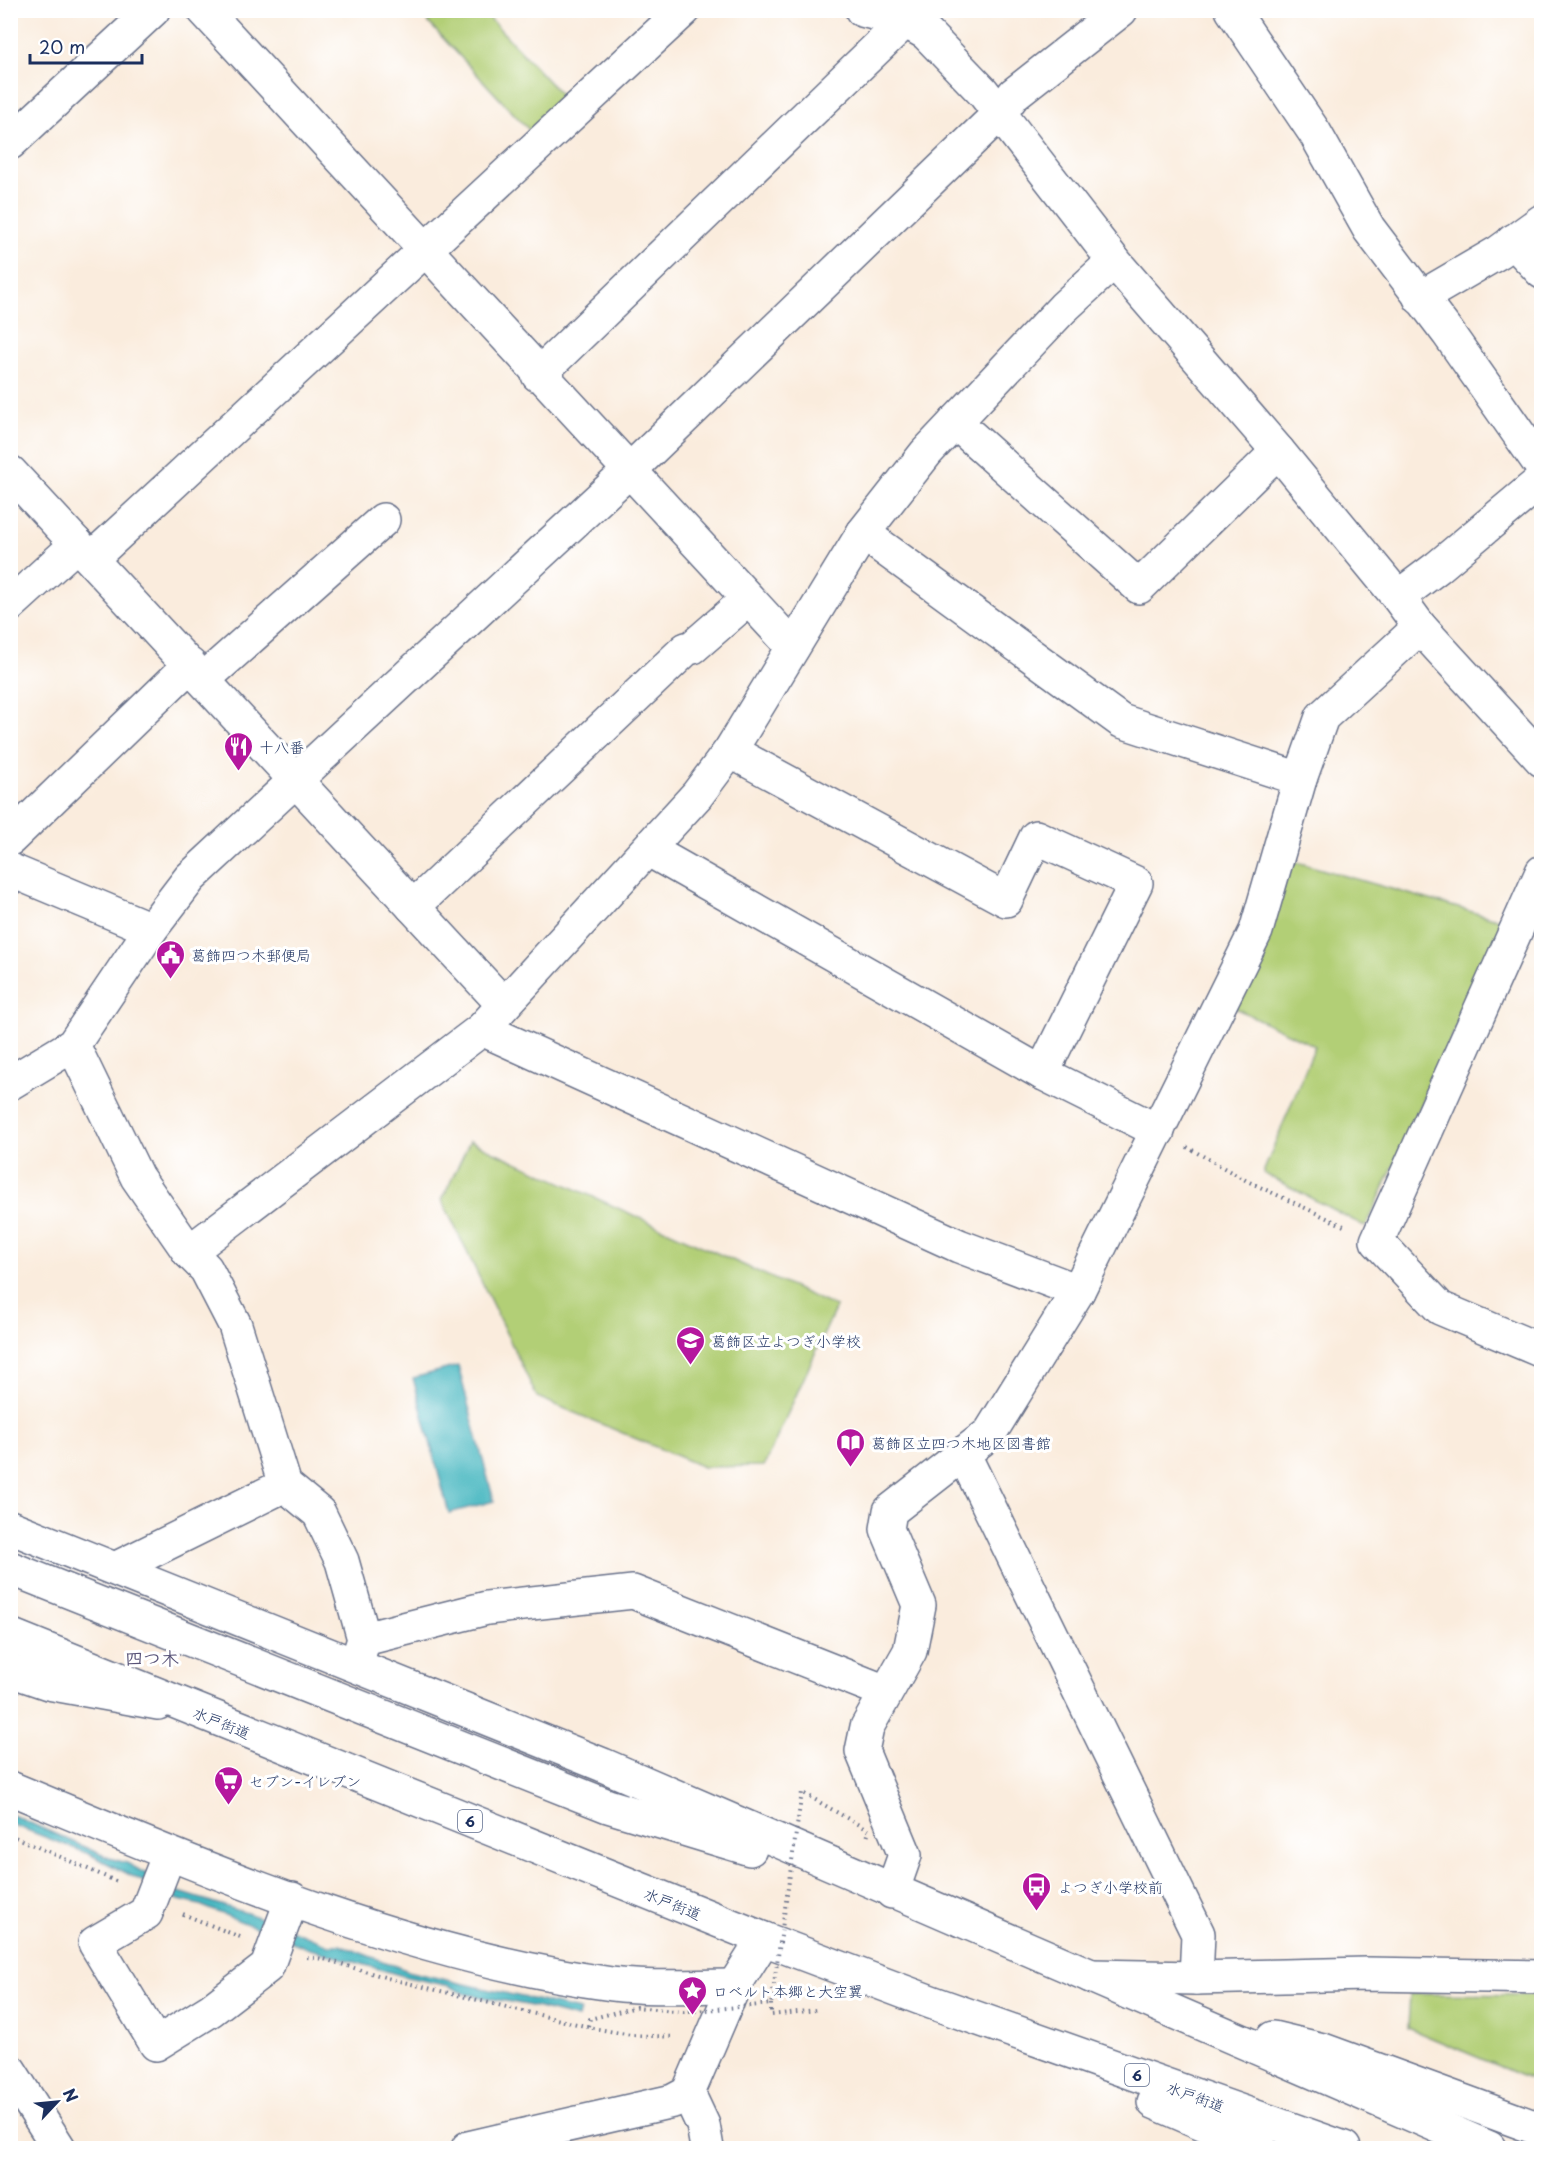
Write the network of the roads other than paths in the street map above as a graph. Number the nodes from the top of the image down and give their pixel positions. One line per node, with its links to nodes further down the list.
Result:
1 (153, 10): 9 (main road)
2 (204, 10): 12 (main road)
3 (684, 10): 12 (main road)
4 (862, 10): 7 (main road)
5 (1121, 10): 8 (main road)
6 (1232, 10): 15 (main road)
7 (905, 21): 8 (main road); 16 (main road)
8 (1000, 113): 13 (main road); 20 (main road)
9 (10, 144)
10 (1542, 221): 11 (main road)
11 (1514, 241): 14 (main road); 15 (main road)
12 (426, 251): 16 (main road); 25 (main road)
13 (1114, 261): 17 (main road); 18 (main road)
14 (1542, 272)
15 (1420, 298): 19 (main road)
16 (538, 375): 20 (main road)
17 (955, 422): 18 (main road); 24 (main road)
18 (1278, 451): 26 (main road)
19 (1542, 467)
20 (629, 471): 27 (main road); 34 (main road)
21 (10, 472): 25 (main road)
22 (1542, 480): 26 (main road)
23 (383, 520): 31 (main road)
24 (863, 533): 30 (main road); 35 (main road)
25 (84, 551): 28 (main road); 31 (main road)
26 (1398, 597): 29 (main road)
27 (748, 599): 30 (main road); 40 (main road)
28 (10, 605)
29 (1420, 627): 33 (main road); 35 (main road)
30 (788, 643): 32 (main road)
31 (197, 672): 34 (main road); 36 (main road)
32 (730, 751): 37 (main road); 45 (main road)
33 (1542, 760)
34 (296, 778): 40 (main road); 41 (main road)
35 (1300, 779): 47 (main road)
36 (10, 840)
37 (649, 849): 42 (main road); 45 (main road)
38 (10, 870): 41 (main road)
39 (1542, 872): 50 (main road)
40 (413, 907): 42 (main road)
41 (150, 929): 44 (main road)
42 (497, 998): 43 (main road)
43 (482, 1029): 48 (main road); 49 (main road)
44 (73, 1045): 46 (main road); 48 (main road)
45 (1042, 1073): 47 (main road)
46 (10, 1083)
47 (1158, 1131): 49 (main road)
48 (189, 1252): 52 (main road)
49 (1078, 1292): 51 (main road)
50 (1542, 1351)
51 (963, 1453): 59 (main road); 68 (main road)
52 (285, 1485): 55 (main road); 57 (main road)
53 (10, 1527): 55 (main road)
54 (10, 1568): 63 (main road)
55 (117, 1568): 57 (main road)
56 (10, 1635): 60 (main road, 水戸街道 / 6)
57 (360, 1652): 59 (main road); 63 (main road)
58 (10, 1670): 60 (main road)
59 (886, 1692): 63 (main road)
60 (186, 1708): 65 (main road, 水戸街道 / 6)
61 (10, 1788): 62 (main road)
62 (162, 1872): 64 (main road); 64 (main road)
63 (892, 1892): 66 (main road)
64 (288, 1907): 69 (main road)
65 (764, 1939): 69 (main road); 70 (main road, 水戸街道 / 6)
66 (1086, 1976): 68 (main road); 71 (main road)
67 (1542, 1977): 68 (main road)
68 (1196, 1978)
69 (734, 1986): 73 (main road)
70 (931, 2002): 75 (main road); 79 (main road, 水戸街道 / 6)
71 (1186, 2017): 74 (main road); 80 (main road)
72 (15, 2086): 76 (main road)
73 (688, 2093): 77 (main road); 78 (main road)
74 (1542, 2130)
75 (1254, 2147)
76 (59, 2148)
77 (468, 2148)
78 (707, 2148)
79 (1344, 2148)
80 (1489, 2148)

